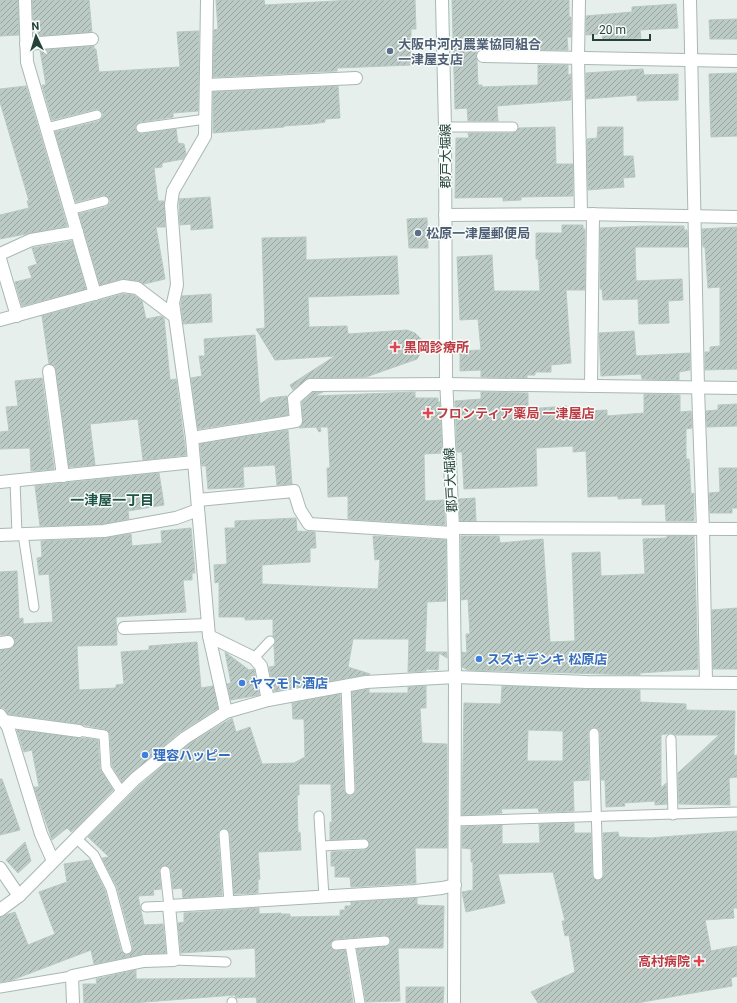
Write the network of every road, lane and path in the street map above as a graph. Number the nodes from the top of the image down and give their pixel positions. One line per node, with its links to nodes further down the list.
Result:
1 (25, 0): 7 (street)
2 (207, 0): 13 (street)
3 (442, 0): 16 (street, 郡戸大堀線)
4 (579, 0): 9 (street)
5 (690, 0): 11 (street)
6 (92, 39): 7 (street)
7 (26, 44): 18 (street)
8 (483, 56): 9 (street)
9 (578, 57): 11 (street); 23 (street)
10 (737, 61): 11 (street)
11 (692, 62): 24 (street)
12 (356, 78): 13 (street)
13 (206, 85): 15 (street)
14 (97, 115): 18 (lane)
15 (206, 119): 19 (lane); 31 (street)
16 (445, 127): 17 (lane); 22 (street, 郡戸大堀線)
17 (513, 127)
18 (46, 128): 21 (street)
19 (141, 128)
20 (104, 200): 21 (lane)
21 (70, 210): 26 (street)
22 (445, 214): 23 (street); 34 (street, 郡戸大堀線)
23 (587, 214): 24 (street); 35 (street)
24 (695, 216): 25 (street); 36 (street)
25 (737, 217)
26 (77, 232): 27 (street); 29 (street)
27 (0, 254)
28 (0, 259): 30 (street)
29 (95, 294): 30 (street); 31 (street)
30 (17, 316): 32 (street)
31 (174, 316): 38 (street)
32 (0, 320)
33 (49, 371): 40 (street)
34 (446, 384): 35 (street); 38 (street); 46 (street, 郡戸大堀線)
35 (591, 386): 36 (street)
36 (698, 388): 37 (street); 44 (street)
37 (737, 388)
38 (192, 438): 39 (street)
39 (194, 462): 40 (street); 43 (street)
40 (63, 476): 41 (street)
41 (15, 480): 42 (street); 47 (lane)
42 (0, 482)
43 (198, 505): 46 (street); 47 (street); 51 (street)
44 (703, 529): 45 (street); 46 (street); 55 (street)
45 (737, 529)
46 (453, 530): 54 (street, 郡戸大堀線)
47 (20, 534): 48 (street); 49 (lane)
48 (0, 535)
49 (34, 607)
50 (124, 628): 51 (street)
51 (209, 631): 53 (street); 59 (street)
52 (270, 640): 53 (lane)
53 (254, 658): 58 (street)
54 (455, 677): 55 (street); 57 (street); 70 (street, 郡戸大堀線)
55 (706, 682): 56 (street)
56 (737, 683)
57 (346, 686): 58 (street); 64 (lane)
58 (268, 700): 59 (street)
59 (226, 712): 65 (street)
60 (2, 718): 61 (street); 75 (street)
61 (79, 731): 65 (lane)
62 (594, 733): 69 (lane)
63 (671, 739): 67 (lane)
64 (350, 790)
65 (122, 792): 72 (street)
66 (737, 812): 67 (lane)
67 (673, 815): 69 (lane)
68 (320, 816): 74 (lane)
69 (596, 817): 70 (lane); 78 (lane)
70 (454, 821): 79 (street, 郡戸大堀線)
71 (224, 834): 82 (lane)
72 (76, 838): 75 (street); 89 (lane)
73 (364, 844): 74 (lane)
74 (321, 846): 81 (lane)
75 (53, 861): 80 (street)
76 (0, 868): 80 (street)
77 (165, 871): 83 (lane)
78 (598, 874)
79 (455, 884): 81 (street); 96 (street, 郡戸大堀線)
80 (18, 896): 85 (street)
81 (324, 896): 82 (street)
82 (229, 902): 83 (street)
83 (169, 906): 84 (lane); 90 (street)
84 (146, 907)
85 (0, 910)
86 (385, 941): 87 (lane)
87 (350, 944): 88 (lane); 95 (lane)
88 (336, 945)
89 (127, 949)
90 (174, 960): 91 (lane); 92 (street)
91 (226, 962)
92 (72, 976): 93 (lane); 94 (street)
93 (0, 988)
94 (73, 1003)
95 (360, 1003)
96 (454, 1003)

